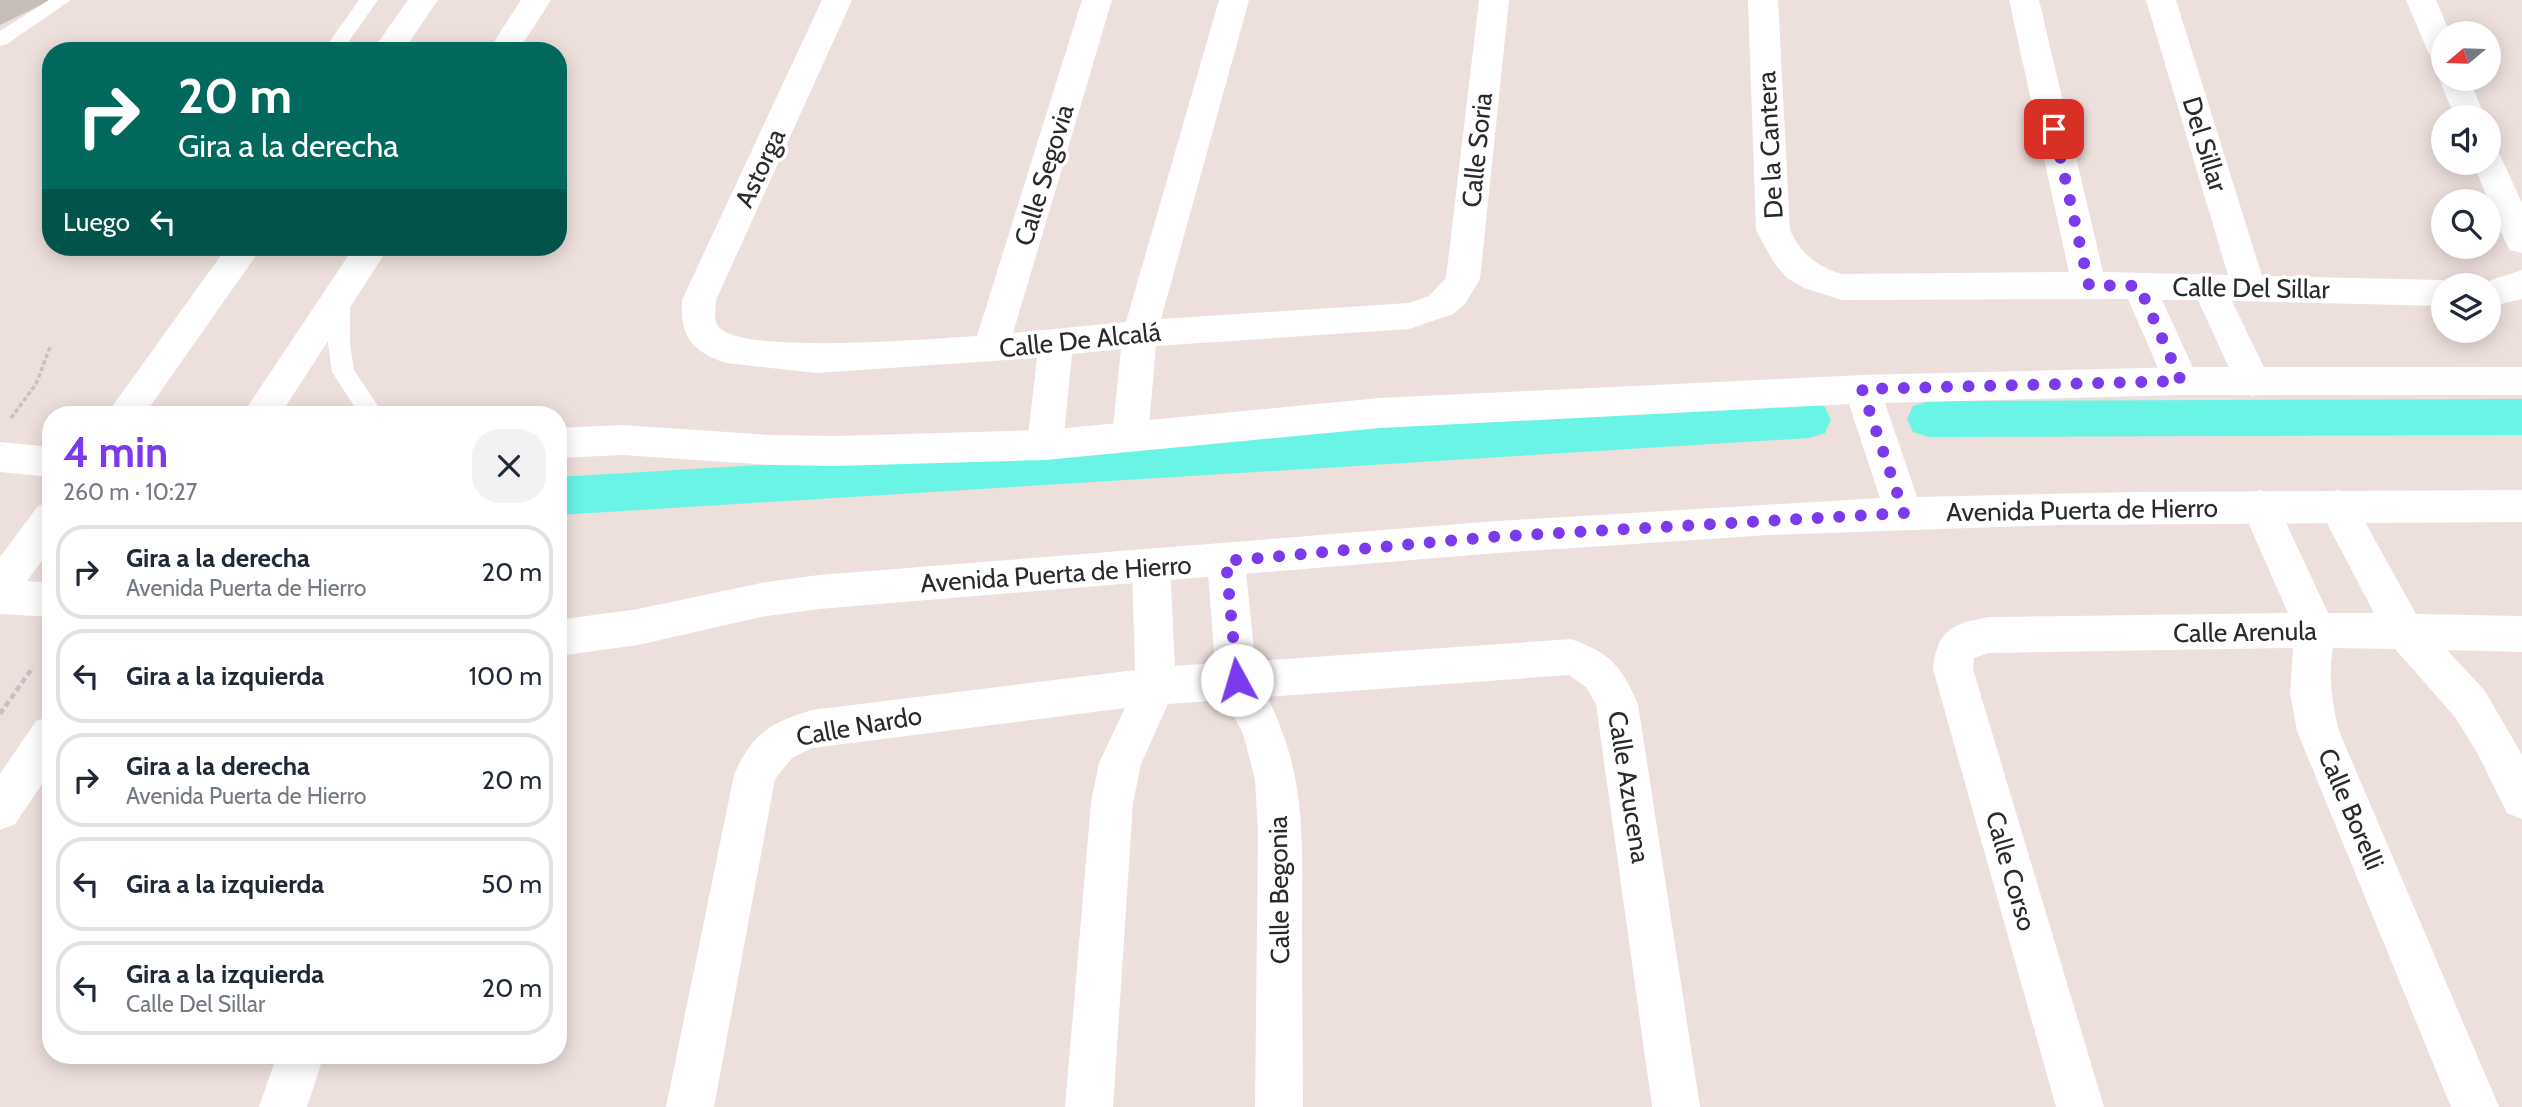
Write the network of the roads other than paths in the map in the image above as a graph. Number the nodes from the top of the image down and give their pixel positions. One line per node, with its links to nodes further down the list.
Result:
1 (62, 0): 14 (lane)
2 (369, 0): 15 (lane)
3 (424, 0): 16 (street)
4 (536, 0): 17 (street)
5 (837, 0): 33 (street, Astorga)
6 (1097, 0): 35 (street, Calle Segovia)
7 (1234, 0): 32 (street)
8 (1494, 0): 31 (street, Calle Soria)
9 (1763, 0): 22 (street, De la Cantera)
10 (2024, 0): 24 (street)
11 (2161, 0): 27 (street, Del Sillar)
12 (2421, 0): 13 (street)
13 (2431, 24)
14 (0, 40)
15 (339, 42)
16 (394, 42)
17 (509, 42)
18 (2494, 175): 19 (street)
19 (2522, 241)
20 (239, 256): 40 (street)
21 (366, 256): 30 (street)
22 (1808, 278): 24 (street, Calle Del Sillar)
23 (2522, 283): 28 (street)
24 (2089, 285): 25 (street, Calle Del Sillar)
25 (2139, 286): 26 (street, Calle Del Sillar); 36 (street)
26 (2208, 286): 27 (street, Calle Del Sillar); 38 (street)
27 (2248, 287): 29 (street, Calle Del Sillar)
28 (2501, 291)
29 (2431, 293)
30 (339, 297): 41 (street); 42 (lane)
31 (1453, 298): 32 (street, Calle De Alcalá)
32 (1140, 334): 34 (street, Calle De Alcalá); 43 (street)
33 (706, 338): 35 (street, Calle De Alcalá)
34 (1056, 342): 35 (street, Calle De Alcalá); 45 (street)
35 (991, 349)
36 (2181, 381): 38 (street); 39 (street)
37 (2522, 381): 38 (street)
38 (2253, 382)
39 (1862, 389): 43 (street); 51 (street)
40 (130, 406)
41 (266, 406)
42 (367, 406)
43 (1130, 437): 45 (street)
44 (567, 443): 45 (street)
45 (1045, 445)
46 (0, 457): 47 (street)
47 (42, 460)
48 (2260, 506): 49 (street, Avenida Puerta de Hierro); 51 (street, Avenida Puerta de Hierro); 58 (street)
49 (2337, 506): 50 (street, Avenida Puerta de Hierro); 59 (street)
50 (2522, 506)
51 (1904, 513): 53 (street, Avenida Puerta de Hierro)
52 (42, 530): 55 (street)
53 (1226, 561): 54 (street, Avenida Puerta de Hierro); 63 (street)
54 (1151, 567): 61 (street, Avenida Puerta de Hierro); 64 (street)
55 (0, 588)
56 (0, 597): 57 (street)
57 (42, 599)
58 (2316, 630): 59 (street, Calle Arenula); 62 (street, Calle Arenula); 75 (street, Calle Borelli)
59 (2404, 631): 60 (street, Calle Arenula); 66 (street)
60 (2522, 634)
61 (567, 637)
62 (1968, 639): 74 (street, Calle Corso)
63 (1237, 680): 64 (street, Calle Azucena); 72 (street, Calle Begonia); 73 (street, Calle Azucena)
64 (1174, 685): 70 (street, Calle Nardo); 71 (street)
65 (42, 748): 67 (street)
66 (2522, 799)
67 (0, 810)
68 (298, 1064): 69 (street)
69 (283, 1107)
70 (690, 1107)
71 (1089, 1107)
72 (1279, 1107)
73 (1676, 1107)
74 (2080, 1107)
75 (2475, 1107)

